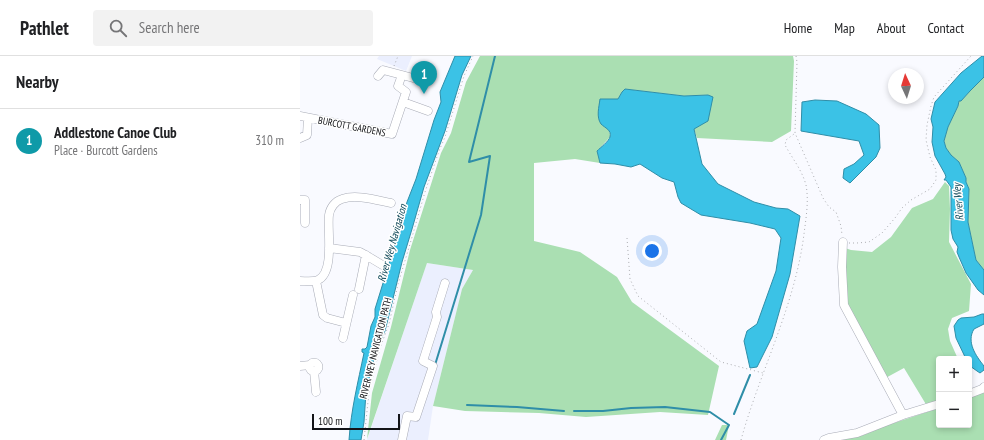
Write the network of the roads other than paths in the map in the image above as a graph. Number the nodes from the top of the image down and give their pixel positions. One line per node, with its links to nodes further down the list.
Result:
1 (402, 75): 2 (street); 3 (street); 4 (street)
2 (378, 76)
3 (413, 78)
4 (404, 101): 5 (street); 6 (street, BURCOTT GARDENS)
5 (428, 111)
6 (304, 117): 7 (street)
7 (300, 138)
8 (380, 192): 10 (street)
9 (300, 200): 12 (street)
10 (378, 201): 11 (street); 14 (street)
11 (391, 203)
12 (305, 223)
13 (843, 242): 27 (street)
14 (329, 248): 15 (street); 18 (street)
15 (366, 255): 16 (street); 20 (street)
16 (384, 266)
17 (300, 281): 18 (street)
18 (316, 281): 20 (street)
19 (445, 283): 28 (street)
20 (346, 323): 21 (street)
21 (343, 338)
22 (300, 366): 24 (street)
23 (984, 387): 25 (street)
24 (316, 392)
25 (972, 393)
26 (936, 405): 27 (street)
27 (903, 415): 29 (street)
28 (402, 440)
29 (824, 440)

